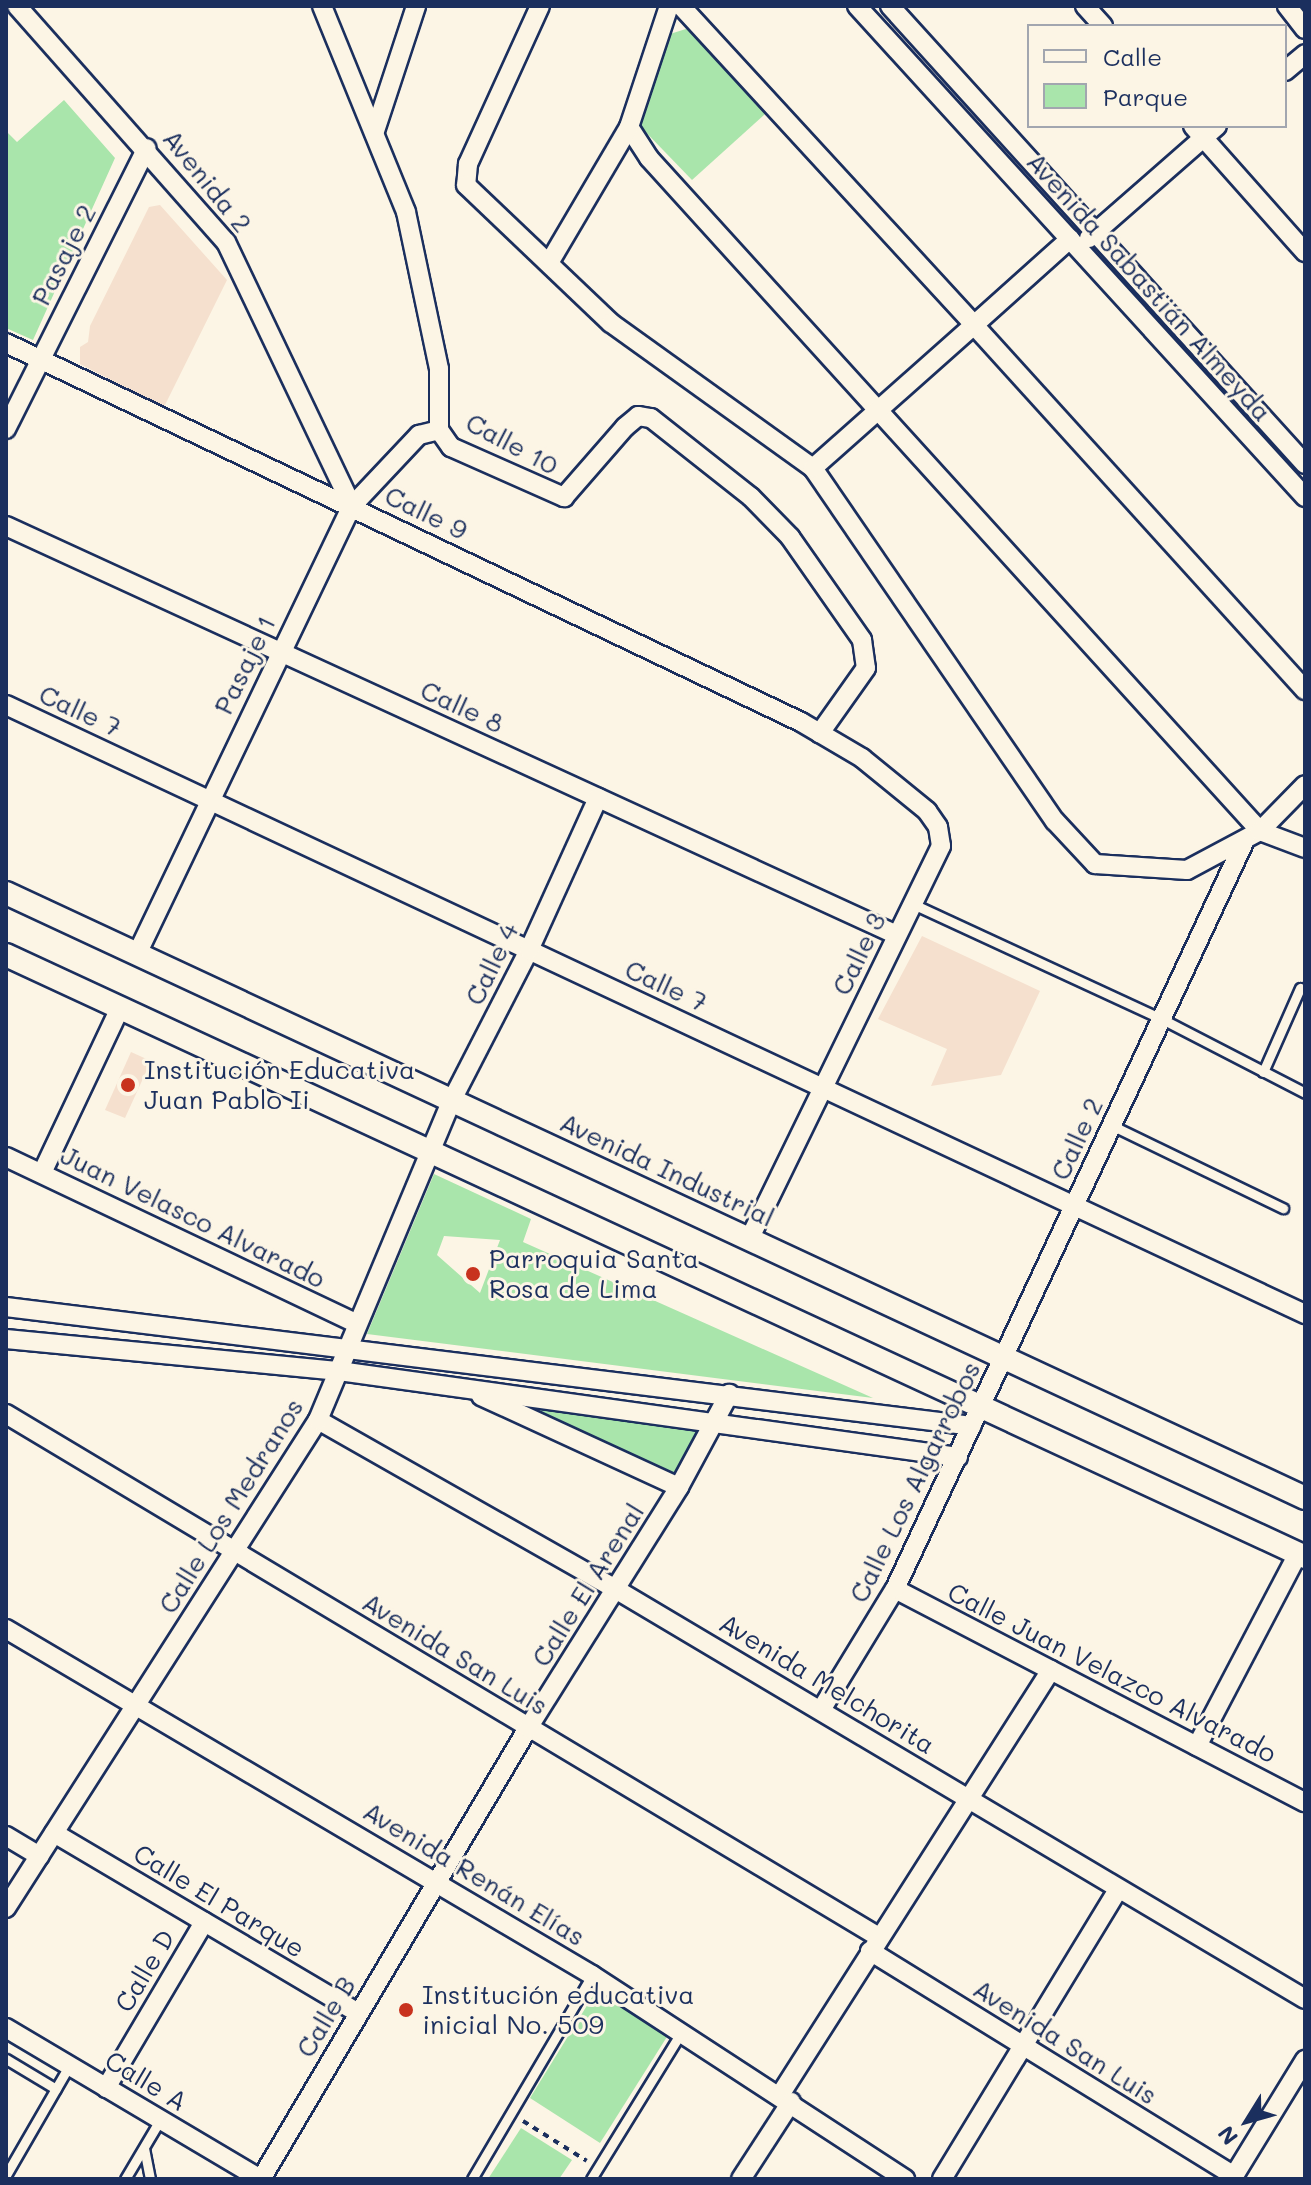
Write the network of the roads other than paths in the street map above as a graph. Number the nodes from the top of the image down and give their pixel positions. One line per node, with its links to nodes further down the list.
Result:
1 (17, 6): 18 (street, Avenida 2)
2 (322, 6): 17 (street, Calle 10)
3 (416, 6): 17 (street)
4 (540, 6): 22 (street)
5 (669, 6): 15 (street)
6 (681, 6): 23 (street)
7 (857, 6): 20 (street, Avenida Sabastián Almeyda)
8 (890, 6): 19 (street, Avenida Sabastián Almeyda)
9 (1085, 6): 11 (street)
10 (1287, 6): 12 (street)
11 (1101, 24)
12 (1305, 29)
13 (1305, 54): 14 (street)
14 (1287, 69)
15 (629, 127): 22 (street); 26 (street)
16 (1204, 130): 19 (street); 21 (street)
17 (375, 131): 28 (street, Calle 10)
18 (147, 148): 25 (street, Pasaje 2); 32 (street, Avenida 2)
19 (1095, 231): 20 (street); 29 (street, Avenida Sabastián Almeyda)
20 (1074, 243): 23 (street); 31 (street, Avenida Sabastián Almeyda)
21 (1305, 252)
22 (549, 263): 30 (street)
23 (974, 325): 26 (street); 35 (street)
24 (6, 343): 25 (street, Calle 9)
25 (41, 360): 27 (street, Pasaje 2); 32 (street, Calle 9)
26 (878, 410): 30 (street); 41 (street)
27 (6, 429)
28 (439, 430): 32 (street, Pasaje 1); 37 (street, Calle 10)
29 (1305, 464)
30 (813, 468): 41 (street)
31 (1305, 497)
32 (352, 506): 34 (street, Pasaje 1); 37 (street, Calle 9)
33 (6, 526): 34 (street, Calle 8)
34 (279, 651): 39 (street, Calle 8); 40 (street, Pasaje 1)
35 (1305, 690)
36 (6, 705): 40 (street, Calle 7)
37 (820, 733): 44 (street, Calle 3)
38 (1305, 785): 41 (street)
39 (598, 798): 45 (street, Calle 8); 46 (street, Calle 4)
40 (210, 800): 46 (street, Calle 7); 47 (street, Pasaje 1)
41 (1253, 835): 42 (street); 51 (street, Calle 2)
42 (1305, 848)
43 (6, 893): 47 (street, Avenida Industrial)
44 (913, 904): 45 (street, Calle 3); 51 (lane)
45 (897, 935): 53 (street, Calle 3)
46 (529, 950): 53 (street, Calle 7); 55 (street, Calle 4)
47 (137, 954): 55 (street, Avenida Industrial)
48 (6, 955): 50 (street)
49 (1300, 988): 52 (lane)
50 (120, 1008): 57 (street); 59 (street)
51 (1160, 1018): 52 (lane); 56 (street, Calle 2)
52 (1263, 1072): 54 (lane)
53 (823, 1088): 60 (street, Calle 7); 62 (street, Calle 3)
54 (1305, 1093)
55 (452, 1100): 57 (street, Calle 4); 62 (street, Avenida Industrial)
56 (1113, 1126): 60 (street, Calle 2); 61 (lane)
57 (430, 1152): 66 (street, Calle Los Medranos); 75 (street)
58 (6, 1157): 59 (street, Juan Velasco Alvarado)
59 (42, 1173): 66 (street, Juan Velasco Alvarado)
60 (1075, 1206): 64 (street, Calle 7); 70 (street, Calle 2)
61 (1283, 1208)
62 (749, 1239): 70 (street, Avenida Industrial)
63 (6, 1307): 65 (street)
64 (1305, 1314)
65 (107, 1319): 68 (street); 69 (street)
66 (357, 1324): 68 (street, Calle Los Medranos)
67 (6, 1339): 69 (street)
68 (348, 1346): 71 (street, Calle Los Medranos); 73 (street)
69 (105, 1349): 71 (street)
70 (1004, 1357): 75 (street, Calle Los Algarrobos); 80 (street, Avenida Industrial)
71 (339, 1371): 72 (street); 76 (street, Calle Los Medranos)
72 (463, 1388): 77 (street); 79 (street)
73 (729, 1394): 75 (street); 77 (street, Calle El Arenal)
74 (6, 1414): 81 (street, Avenida San Luis)
75 (976, 1417): 78 (street, Calle Los Algarrobos); 82 (street)
76 (318, 1420): 81 (street, Calle Los Medranos); 84 (street, Avenida Melchorita)
77 (714, 1423): 78 (street); 79 (street, Calle El Arenal)
78 (958, 1457): 83 (street, Calle Los Algarrobos)
79 (679, 1487): 84 (street, Calle El Arenal)
80 (1305, 1498)
81 (234, 1551): 87 (street, Calle Los Medranos); 89 (street, Avenida San Luis)
82 (1302, 1556): 90 (street)
83 (895, 1589): 86 (street, Calle Juan Velazco Alvarado); 88 (street, Calle Los Algarrobos)
84 (617, 1590): 88 (street, Avenida Melchorita); 89 (street, Calle El Arenal)
85 (6, 1629): 87 (street, Avenida Renán Elías)
86 (1051, 1670): 90 (street, Calle Juan Velazco Alvarado); 91 (street)
87 (138, 1704): 93 (street, Calle Los Medranos); 96 (street, Avenida Renán Elías)
88 (821, 1710): 91 (street, Avenida Melchorita)
89 (528, 1728): 96 (street, Calle El Arenal); 100 (street, Avenida San Luis)
90 (1197, 1746): 92 (street, Calle Juan Velazco Alvarado)
91 (969, 1798): 97 (street, Avenida Melchorita); 100 (street)
92 (1305, 1802)
93 (54, 1833): 95 (street, Calle Los Medranos); 99 (street, Calle El Parque)
94 (6, 1836): 95 (street)
95 (39, 1856): 98 (street, Calle Los Medranos)
96 (440, 1884): 101 (street, Avenida Renán Elías); 103 (street, Calle B)
97 (1118, 1889): 102 (street, Avenida Melchorita); 106 (street)
98 (6, 1908)
99 (204, 1922): 103 (street, Calle El Parque); 110 (street, Calle D)
100 (875, 1944): 106 (street, Avenida San Luis); 112 (street)
101 (592, 1975): 105 (street, Avenida Renán Elías); 120 (lane)
102 (1305, 1999)
103 (358, 2013): 119 (street, Calle B)
104 (6, 2028): 109 (street, Calle A)
105 (682, 2031): 112 (street, Avenida Renán Elías); 121 (lane)
106 (1023, 2048): 116 (street, Avenida San Luis); 124 (street)
107 (6, 2059): 111 (lane)
108 (1305, 2060): 116 (street)
109 (69, 2066): 110 (street, Calle A); 111 (lane)
110 (106, 2088): 113 (street, Calle A)
111 (56, 2089): 115 (lane)
112 (786, 2098): 122 (street); 123 (street, Avenida Renán Elías)
113 (160, 2120): 114 (lane); 119 (street, Calle A)
114 (144, 2148): 117 (lane); 118 (lane)
115 (6, 2175)
116 (1233, 2178)
117 (125, 2179)
118 (150, 2179)
119 (260, 2179)
120 (472, 2179)
121 (591, 2179)
122 (741, 2179)
123 (905, 2179)
124 (942, 2179)

